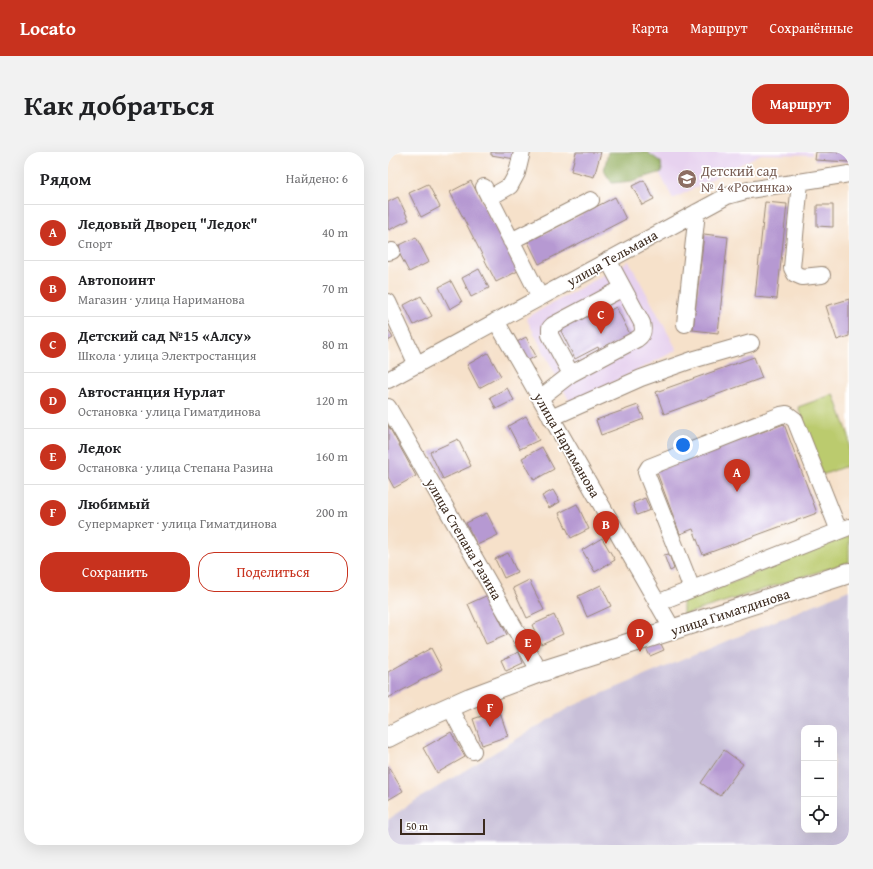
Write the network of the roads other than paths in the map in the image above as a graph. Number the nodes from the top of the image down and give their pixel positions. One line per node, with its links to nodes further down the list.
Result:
1 (522, 152): 6 (street)
2 (849, 174): 3 (street, улица Тельмана)
3 (800, 182): 5 (street, улица Тельмана); 8 (street)
4 (591, 200): 6 (street)
5 (696, 212): 7 (street, улица Тельмана); 13 (street)
6 (511, 241): 10 (street)
7 (608, 260): 9 (street); 10 (street, улица Тельмана)
8 (822, 275)
9 (623, 288): 16 (street); 16 (street)
10 (540, 297): 12 (street, улица Тельмана)
11 (388, 302): 15 (street)
12 (496, 321): 15 (street, улица Тельмана); 18 (street, улица Нариманова)
13 (685, 324)
14 (751, 343): 20 (street)
15 (417, 365): 17 (street, улица Тельмана)
16 (571, 374): 18 (street)
17 (388, 380)
18 (540, 398): 20 (street, улица Нариманова)
19 (388, 406): 26 (street, улица Степана Разина)
20 (551, 418): 24 (street, улица Нариманова)
21 (844, 529): 23 (street); 23 (street)
22 (849, 573): 25 (main road, улица Гиматдинова)
23 (692, 589): 24 (street)
24 (657, 603): 25 (street, улица Нариманова)
25 (673, 630): 26 (main road, улица Гиматдинова)
26 (540, 672): 27 (main road, улица Гиматдинова)
27 (450, 707): 28 (main road, улица Гиматдинова); 29 (street)
28 (388, 737)
29 (473, 751)

